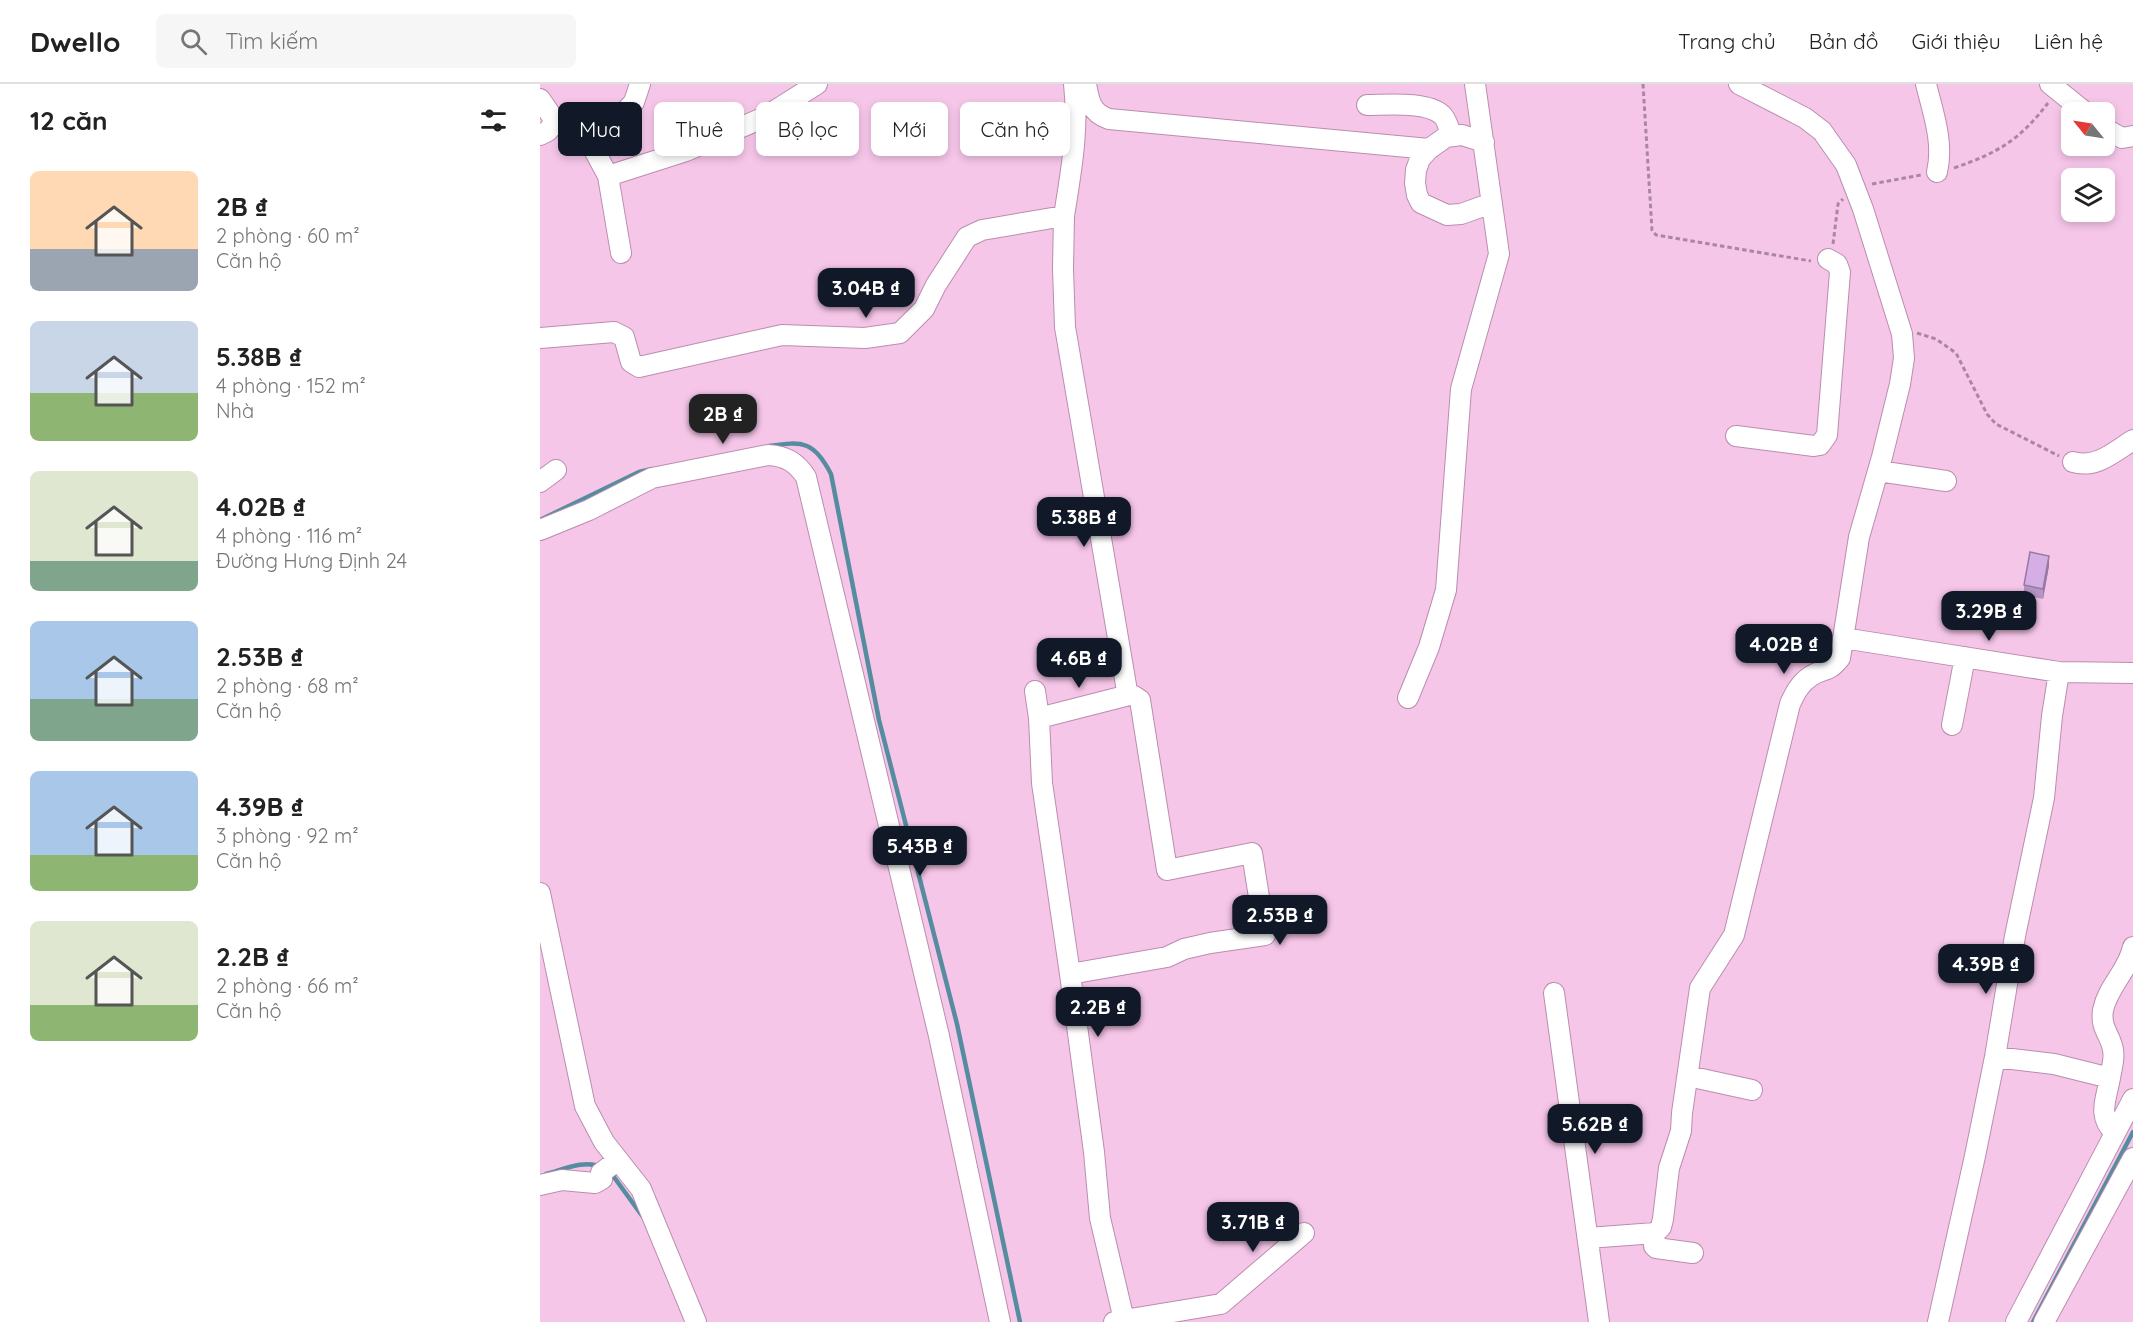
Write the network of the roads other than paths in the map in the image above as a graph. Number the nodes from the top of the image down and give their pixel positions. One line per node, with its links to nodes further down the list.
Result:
1 (817, 84): 23 (street)
2 (1074, 84): 25 (street)
3 (1086, 84): 20 (street)
4 (1475, 84): 19 (street)
5 (1738, 84): 32 (street)
6 (1926, 84): 22 (street)
7 (643, 86): 10 (street)
8 (2054, 87): 11 (street)
9 (540, 99): 13 (street)
10 (634, 102)
11 (2073, 102)
12 (1367, 105): 18 (street)
13 (555, 121): 14 (street); 16 (street)
14 (558, 123)
15 (2115, 134): 17 (street)
16 (540, 135)
17 (2133, 135)
18 (1452, 136): 19 (street); 20 (street)
19 (1484, 142): 24 (street)
20 (1429, 149): 24 (street)
21 (597, 156): 23 (street)
22 (1937, 172)
23 (608, 176): 26 (street)
24 (1492, 203): 41 (street)
25 (1064, 216): 28 (street); 40 (street)
26 (621, 253)
27 (1828, 259): 29 (street)
28 (540, 338)
29 (1736, 436)
30 (2133, 440): 31 (street)
31 (2073, 462)
32 (1878, 471): 33 (street); 35 (street)
33 (1946, 481)
34 (540, 530): 63 (street)
35 (1843, 638): 36 (street); 49 (street)
36 (1965, 657): 37 (street); 43 (street)
37 (2059, 672): 38 (street); 48 (street)
38 (2133, 673)
39 (1035, 691): 42 (street)
40 (1129, 695): 42 (street); 46 (street)
41 (1408, 698)
42 (1039, 718): 46 (street)
43 (1952, 725)
44 (540, 893): 55 (street)
45 (2133, 946): 50 (street)
46 (1070, 974): 61 (street)
47 (1554, 993): 59 (street)
48 (1995, 1056): 50 (street); 65 (street)
49 (1688, 1076): 51 (street); 58 (street)
50 (2110, 1078): 53 (street)
51 (1752, 1090)
52 (2133, 1100): 53 (street)
53 (2115, 1133): 66 (street)
54 (2133, 1158): 67 (street)
55 (618, 1160): 56 (street); 62 (street)
56 (540, 1185)
57 (1304, 1233): 61 (street)
58 (1655, 1233): 59 (street); 60 (street)
59 (1588, 1238): 64 (street)
60 (1693, 1252)
61 (1119, 1321)
62 (696, 1322)
63 (1000, 1322)
64 (1599, 1322)
65 (1938, 1322)
66 (2016, 1322)
67 (2044, 1322)

